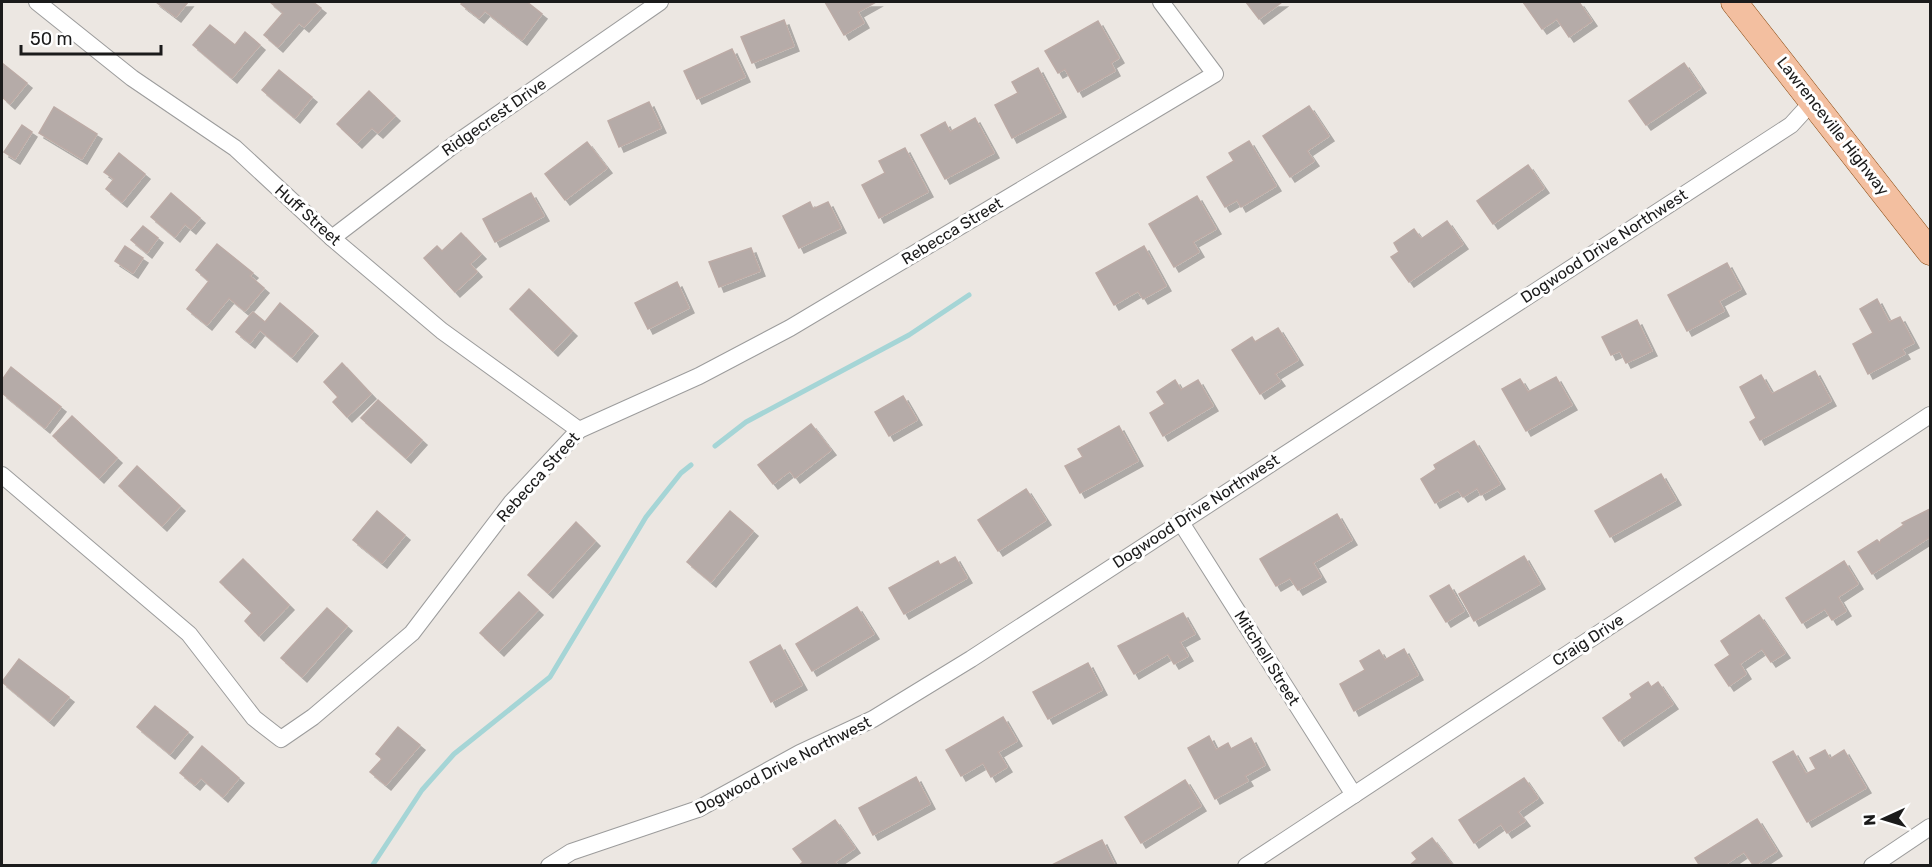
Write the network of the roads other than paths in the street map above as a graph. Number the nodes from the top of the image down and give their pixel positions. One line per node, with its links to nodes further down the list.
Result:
1 (37, 2): 6 (street, Huff Street)
2 (660, 2): 6 (street, Ridgecrest Drive)
3 (1161, 2): 9 (street, Rebecca Street)
4 (1734, 2): 5 (main road, Lawrenceville Highway)
5 (1813, 101): 7 (main road, Lawrenceville Highway); 11 (street, Dogwood Drive Northwest)
6 (332, 238): 9 (street, Huff Street)
7 (1930, 252)
8 (1930, 415): 12 (street, Craig Drive)
9 (579, 430): 10 (street, Rebecca Street)
10 (2, 475)
11 (1180, 521): 12 (street, Mitchell Street); 14 (street, Dogwood Drive Northwest)
12 (1354, 795): 15 (street, Craig Drive)
13 (1930, 827): 16 (street)
14 (549, 866)
15 (1246, 866)
16 (1872, 866)

